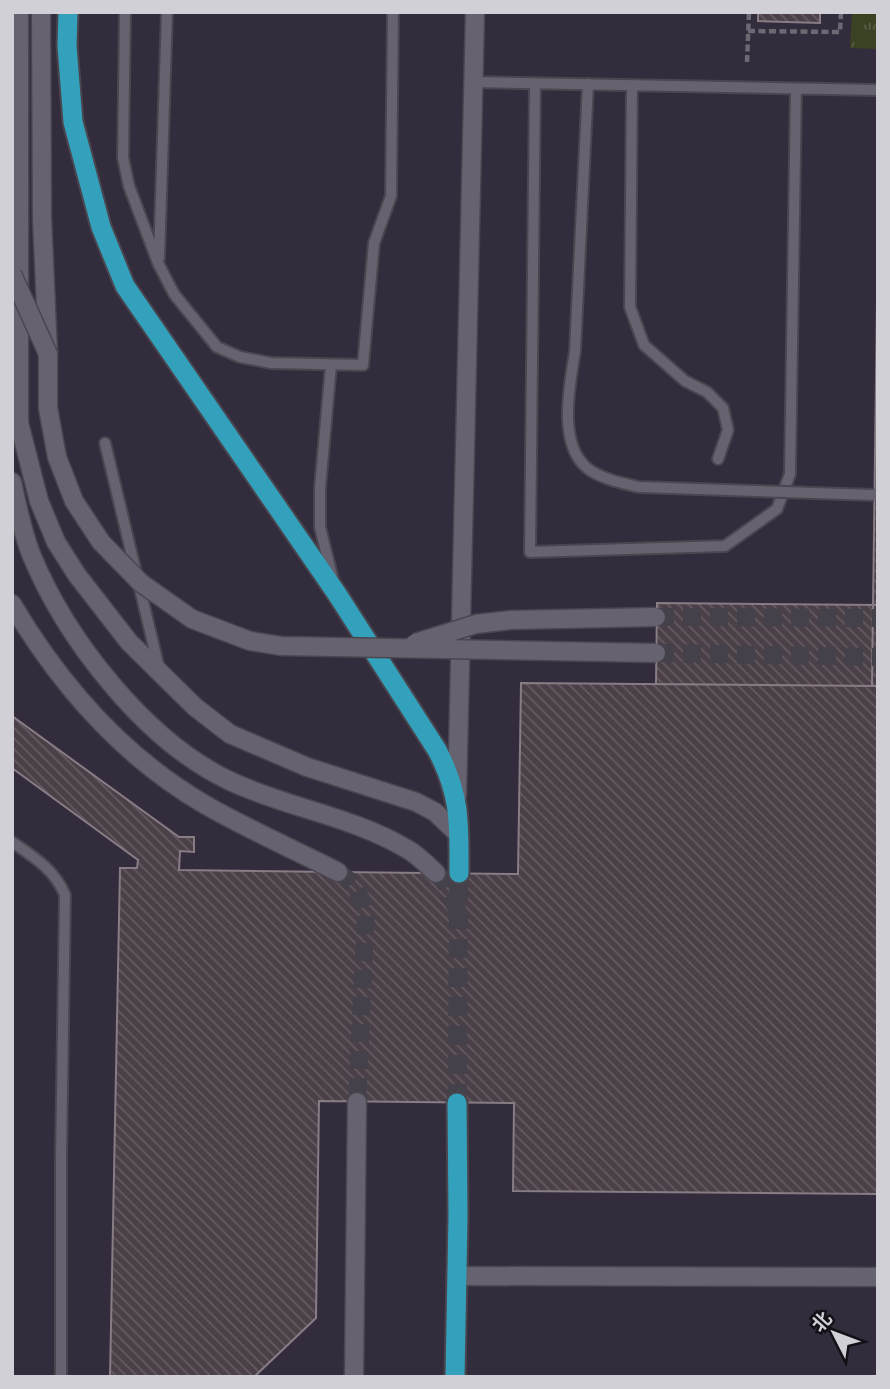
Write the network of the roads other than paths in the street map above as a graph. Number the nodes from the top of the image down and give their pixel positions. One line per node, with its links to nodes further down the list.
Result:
1 (19, 12): 27 (street)
2 (41, 12): 16 (street)
3 (68, 12): 22 (highway)
4 (125, 12): 14 (lane)
5 (167, 12): 14 (lane)
6 (393, 12): 17 (lane)
7 (475, 12): 8 (street)
8 (475, 82): 9 (lane); 28 (street)
9 (535, 83): 10 (lane); 12 (lane)
10 (588, 84): 11 (lane); 21 (lane, bridge)
11 (632, 86): 12 (lane); 19 (lane)
12 (796, 89): 13 (lane)
13 (877, 91)
14 (159, 263): 17 (lane)
15 (12, 274): 16 (street, bridge)
16 (48, 354): 25 (street, bridge)
17 (331, 365): 22 (lane)
18 (105, 443): 27 (lane)
19 (718, 459)
20 (12, 482): 32 (street)
21 (874, 495)
22 (337, 594): 28 (highway)
23 (12, 604): 31 (street)
24 (656, 617): 25 (street, bridge)
25 (398, 648): 26 (street, bridge)
26 (656, 653)
27 (161, 674): 29 (street)
28 (457, 799): 29 (highway)
29 (459, 835): 33 (highway)
30 (12, 842): 38 (lane)
31 (338, 872)
32 (436, 873)
33 (459, 873)
34 (357, 1102): 39 (street)
35 (457, 1103): 36 (highway)
36 (457, 1276): 37 (street); 40 (highway)
37 (878, 1277)
38 (61, 1377)
39 (354, 1377)
40 (455, 1377)

